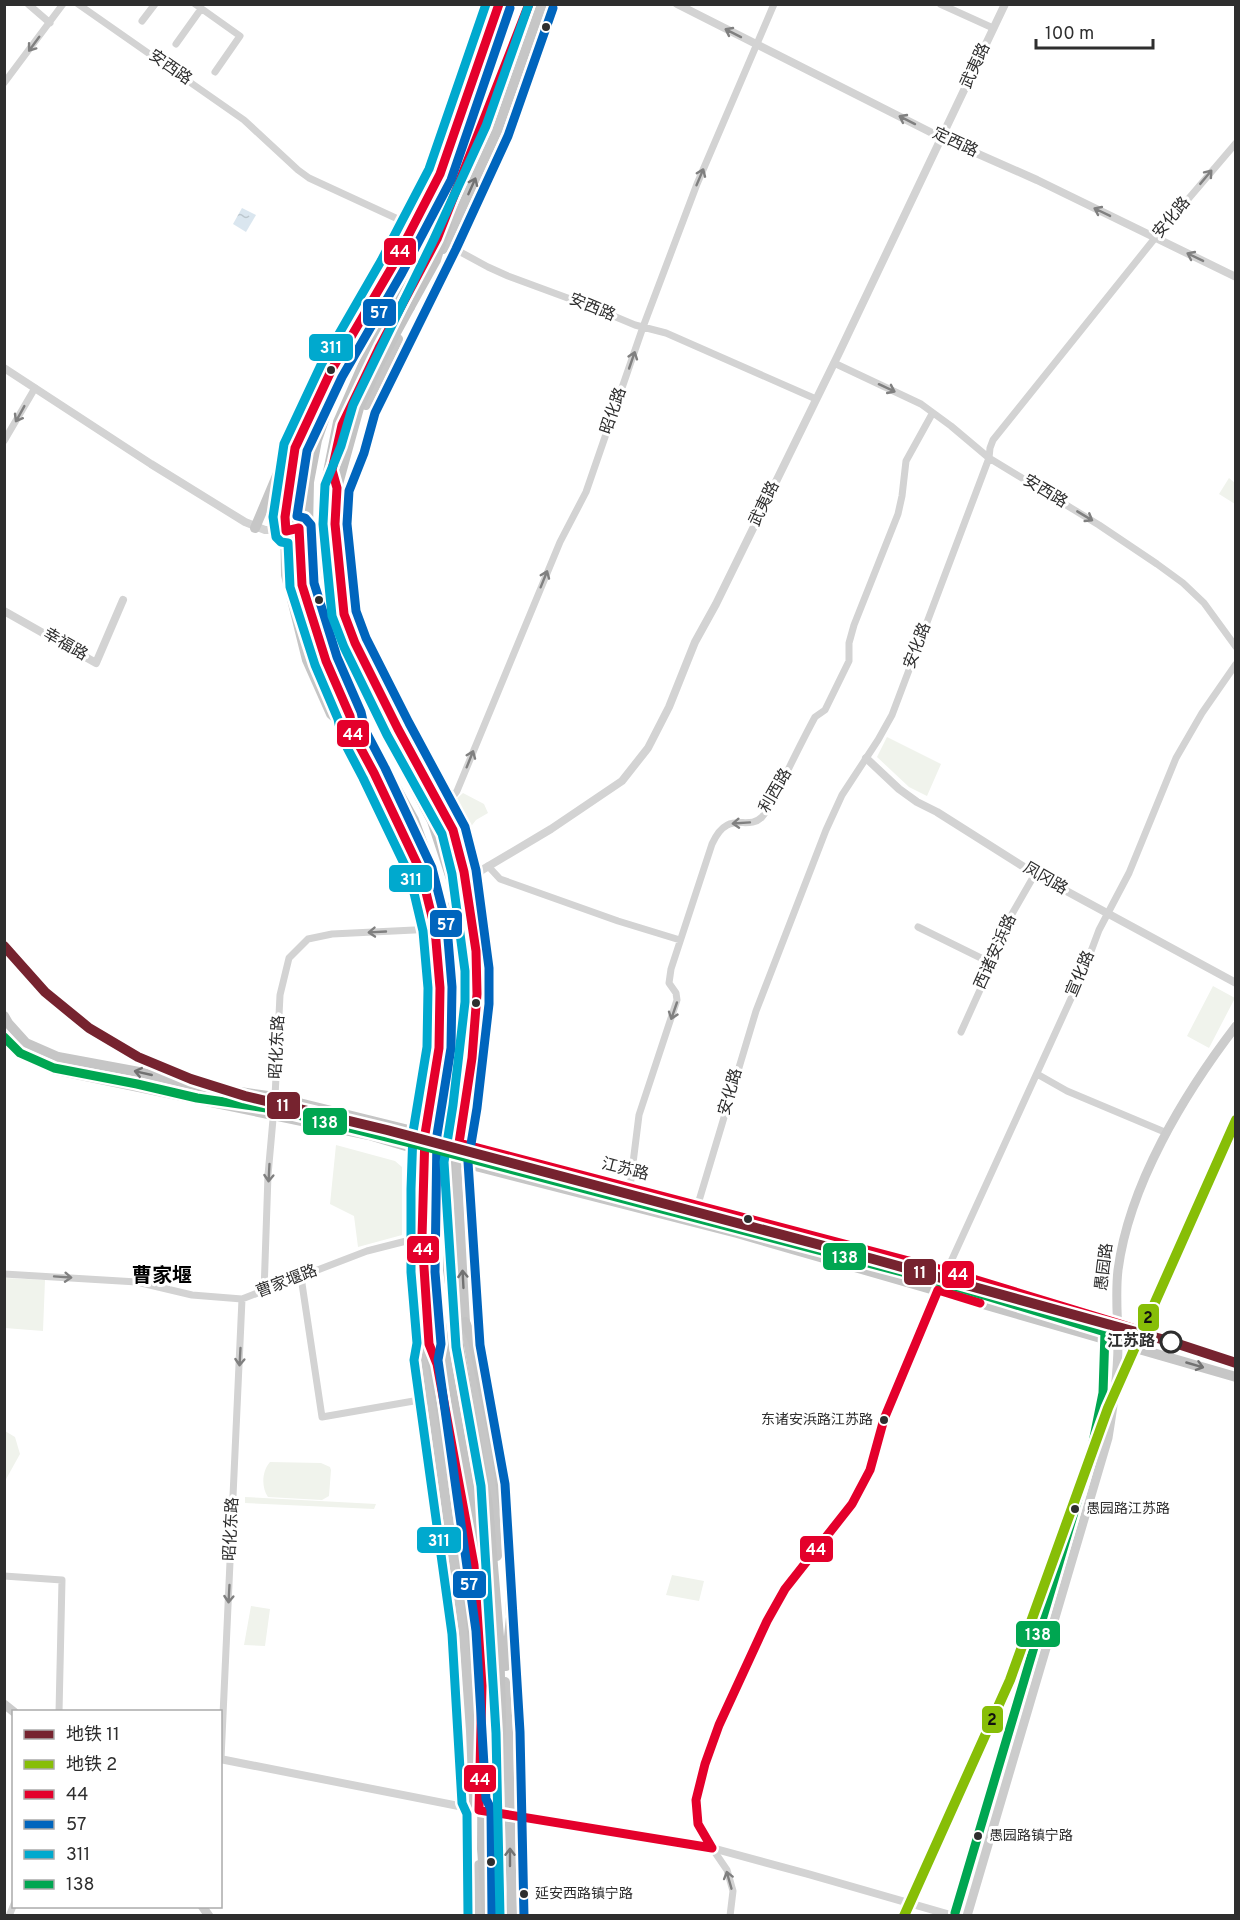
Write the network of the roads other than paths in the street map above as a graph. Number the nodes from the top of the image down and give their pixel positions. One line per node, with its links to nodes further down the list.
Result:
1 (28, 4): 15 (street)
2 (63, 4): 15 (street)
3 (78, 4): 26 (street, 安西路)
4 (155, 4): 14 (street)
5 (500, 4): 26 (main road)
6 (510, 4): 31 (highway, bridge)
7 (528, 4): 22 (main road); 25 (highway, bridge)
8 (542, 4): 19 (main road)
9 (677, 4): 18 (street, 定西路, one-way to 9)
10 (774, 4): 18 (street, 昭化路)
11 (940, 4): 16 (street)
12 (1005, 4): 16 (street, 武夷路)
13 (198, 7): 17 (street); 20 (street)
14 (142, 21)
15 (50, 23): 21 (street, one-way to 21)
16 (993, 28): 23 (street, 武夷路)
17 (176, 44)
18 (756, 45): 23 (street, 定西路, one-way to 18); 30 (street, 昭化路, one-way to 18)
19 (519, 69): 22 (main road); 28 (main road, one-way to 19)
20 (215, 72)
21 (4, 83)
22 (494, 98): 28 (main road)
23 (942, 138): 27 (street, 定西路, one-way to 23); 32 (street, 武夷路)
24 (1236, 143): 27 (street, 安化路, one-way to 24)
25 (456, 192): 40 (highway, bridge); 95 (highway, bridge)
26 (413, 226): 31 (main road)
27 (1155, 238): 29 (street, 定西路, one-way to 27); 39 (street, 安化路)
28 (441, 242): 30 (street, 安西路); 40 (main road); 40 (main road)
29 (1236, 277)
30 (643, 327): 35 (street, 安西路); 51 (street, 昭化路, one-way to 30)
31 (348, 354): 36 (main road); 43 (main road); 49 (highway, bridge); 96 (highway, bridge)
32 (834, 363): 35 (street, 武夷路); 37 (street, 安西路, one-way to 37)
33 (4, 368): 34 (street)
34 (35, 388): 38 (street, one-way to 38); 42 (street)
35 (816, 399): 52 (street, 武夷路)
36 (313, 407): 42 (main road); 44 (main road)
37 (932, 414): 39 (street, 安西路); 58 (street, 利西路, one-way to 58)
38 (4, 441)
39 (989, 458): 47 (street, 安西路, one-way to 47); 50 (street, 安化路)
40 (337, 488): 41 (main road)
41 (335, 524): 43 (street); 51 (main road)
42 (255, 528): 44 (street)
43 (299, 528): 44 (street); 49 (main road)
44 (285, 531): 49 (main road)
45 (123, 600): 46 (street, 幸福路)
46 (4, 610)
47 (1236, 647)
48 (1236, 664): 55 (street, 宣化路)
49 (353, 734): 57 (main road)
50 (866, 758): 53 (street, 凤冈路); 74 (street, 安化路)
51 (443, 811): 54 (main road)
52 (488, 866): 54 (street, 武夷路); 58 (street)
53 (1035, 874): 55 (street, 凤冈路); 59 (street, 西诸安浜路)
54 (465, 886): 57 (street, 武夷路); 70 (main road)
55 (1107, 913): 60 (street, 凤冈路); 65 (street, 宣化路)
56 (918, 927): 59 (street)
57 (435, 929): 66 (street, 昭化东路, one-way to 66); 69 (main road)
58 (680, 940): 73 (street, 利西路, one-way to 73)
59 (989, 962): 63 (street, 西诸安浜路)
60 (1236, 983)
61 (6, 1024): 66 (main road, 江苏路, one-way to 61)
62 (1236, 1026): 68 (main road, 愚园路)
63 (961, 1032)
64 (4, 1039): 67 (main road, 江苏路)
65 (1037, 1074): 68 (street); 76 (street, 宣化路)
66 (275, 1097): 67 (street, 昭化东路); 69 (main road, 江苏路)
67 (273, 1114): 71 (main road, 江苏路); 80 (street, 昭化东路, one-way to 80)
68 (1167, 1133): 83 (main road, 愚园路)
69 (425, 1134): 70 (main road, 江苏路); 71 (main road)
70 (459, 1143): 72 (main road); 73 (main road, 江苏路)
71 (424, 1152): 72 (main road, 江苏路); 75 (main road)
72 (456, 1161): 79 (main road, 江苏路); 82 (main road, one-way to 72)
73 (630, 1187): 74 (main road, 江苏路)
74 (698, 1204): 76 (main road, 江苏路)
75 (422, 1237): 78 (street, 曹家堰路); 85 (main road)
76 (947, 1271): 79 (street, 宣化路); 83 (main road, 江苏路)
77 (4, 1274): 81 (street, 曹家堰路, one-way to 81)
78 (301, 1277): 80 (street, 曹家堰路); 88 (street)
79 (938, 1290): 84 (main road, 江苏路); 101 (street, 宣化路)
80 (264, 1292): 81 (street, 曹家堰路)
81 (242, 1299): 97 (street, 昭化东路, one-way to 97)
82 (465, 1323): 95 (highway, bridge); 100 (main road)
83 (1117, 1323): 84 (main road, 愚园路); 86 (main road, 江苏路)
84 (1118, 1343): 87 (main road, 江苏路, one-way to 87); 108 (main road, 愚园路)
85 (429, 1344): 88 (highway); 89 (main road)
86 (1236, 1362)
87 (1236, 1377)
88 (434, 1396): 90 (main road); 96 (highway, bridge)
89 (470, 1544): 90 (main road); 92 (main road)
90 (453, 1547): 93 (main road)
91 (6, 1578): 94 (street)
92 (477, 1610): 93 (main road); 99 (main road)
93 (461, 1611): 99 (main road)
94 (59, 1710)
95 (501, 1717): 104 (highway, bridge)
96 (483, 1720): 103 (highway, bridge)
97 (222, 1737)
98 (222, 1759): 99 (street)
99 (479, 1810): 100 (street); 102 (main road)
100 (510, 1816): 101 (street); 105 (main road, one-way to 100)
101 (712, 1848): 106 (street, 宣化路, one-way to 101); 107 (street)
102 (480, 1916)
103 (487, 1916)
104 (503, 1916)
105 (512, 1916)
106 (730, 1916)
107 (954, 1916)
108 (967, 1916)

